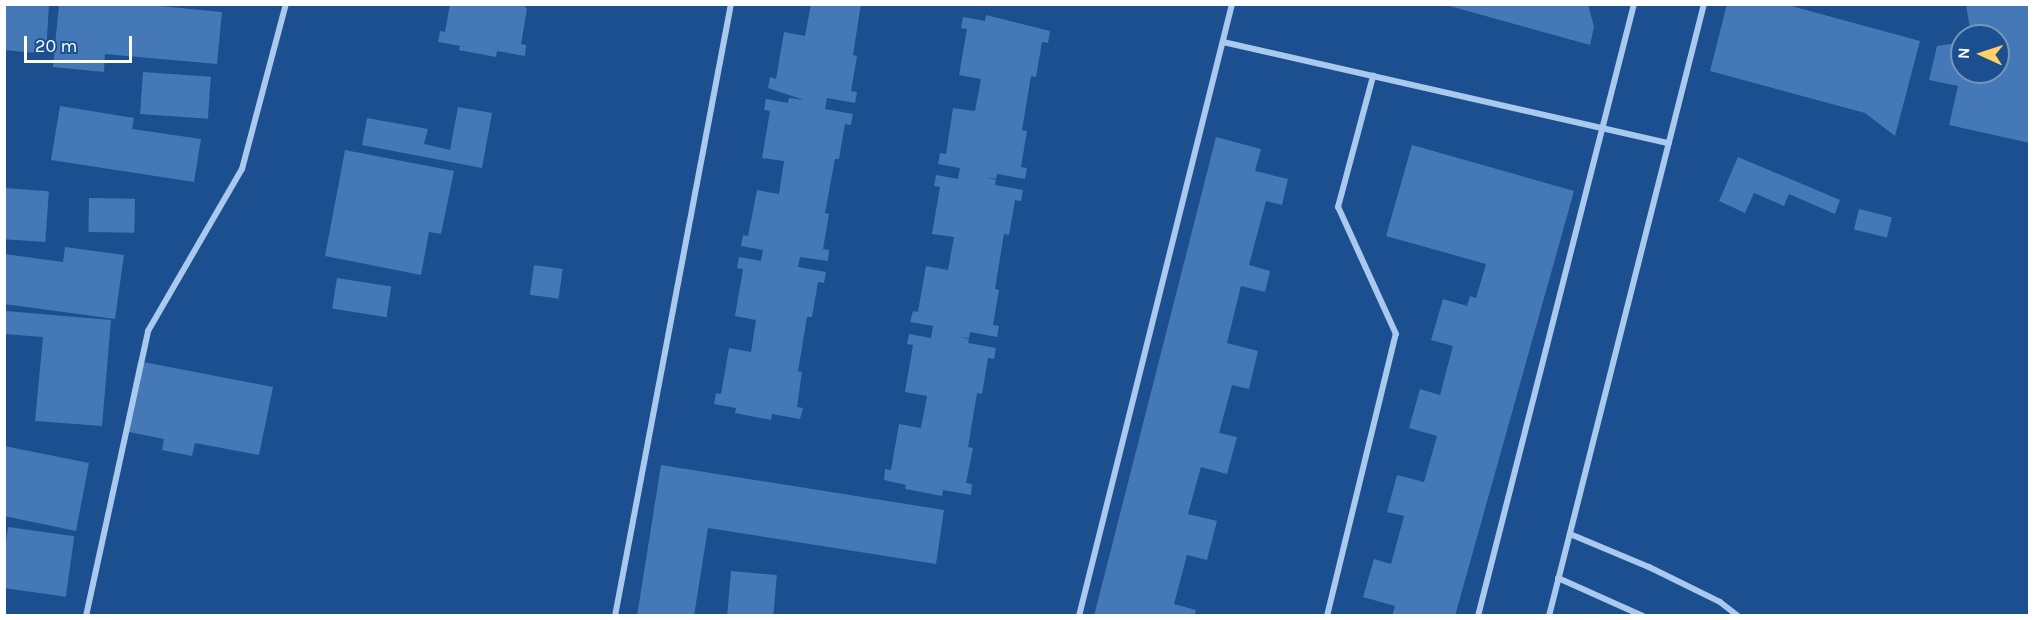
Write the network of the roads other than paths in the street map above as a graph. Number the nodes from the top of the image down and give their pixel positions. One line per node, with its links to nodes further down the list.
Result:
1 (286, 4): 12 (street)
2 (731, 4): 13 (street)
3 (1232, 4): 6 (street)
4 (1634, 4): 8 (street)
5 (1704, 4): 9 (street)
6 (1223, 42): 7 (street); 14 (street)
7 (1373, 76): 8 (street); 15 (street)
8 (1602, 128): 9 (street); 16 (street)
9 (1669, 143): 10 (street)
10 (1570, 534): 11 (street); 19 (street)
11 (1558, 578): 17 (street); 18 (street)
12 (86, 615)
13 (615, 615)
14 (1079, 615)
15 (1327, 615)
16 (1478, 615)
17 (1549, 615)
18 (1643, 615)
19 (1738, 615)

